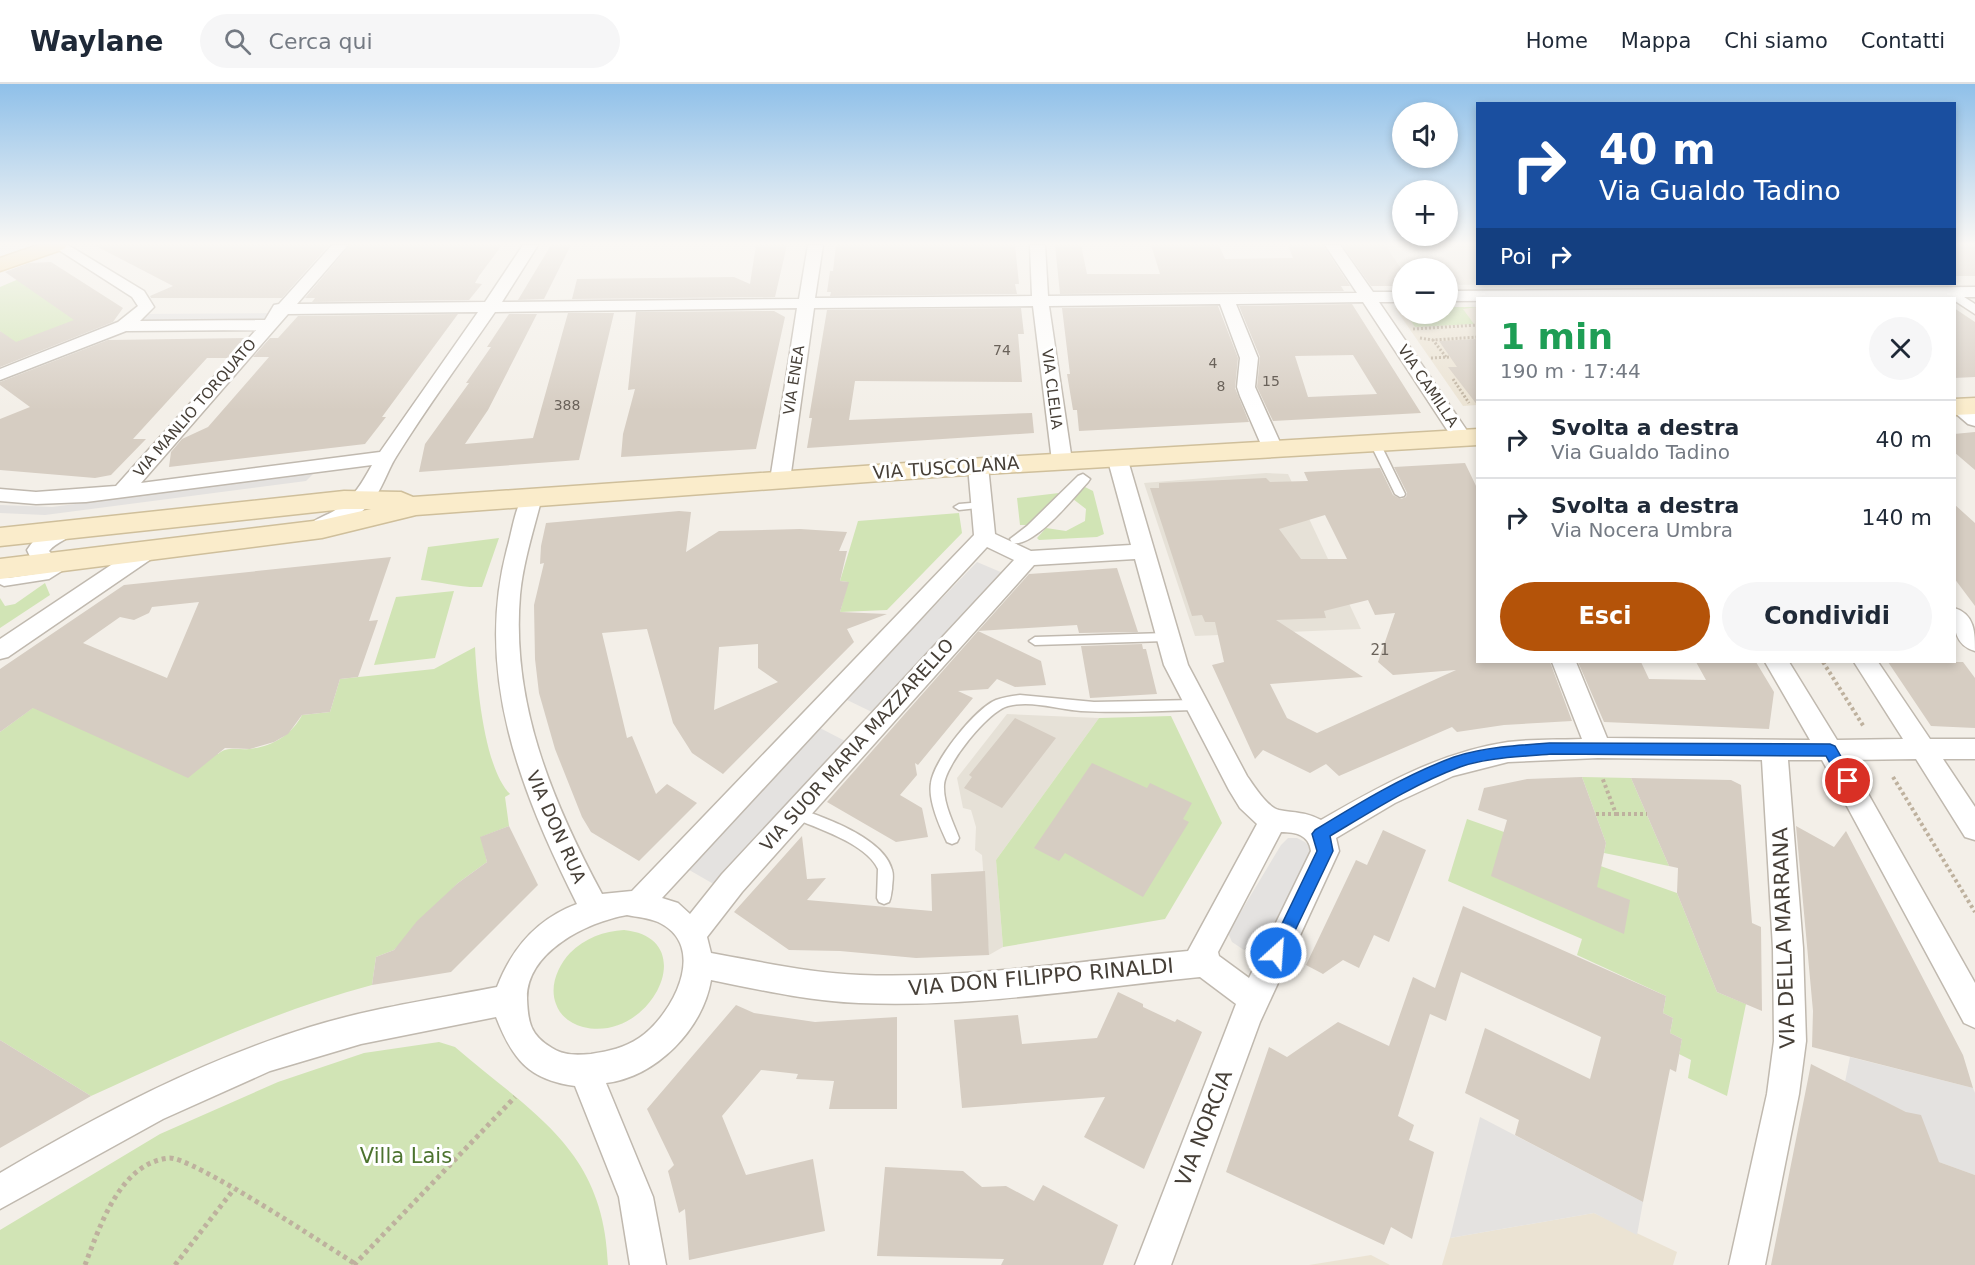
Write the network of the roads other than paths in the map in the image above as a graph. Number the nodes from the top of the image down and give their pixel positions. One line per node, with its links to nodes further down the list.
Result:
1 (144, 300): 12 (street)
2 (290, 300): 13 (street, VIA MANLIO TORQUATO)
3 (495, 300): 10 (street)
4 (1032, 300): 9 (street)
5 (1041, 300): 21 (street, VIA CLELIA)
6 (1226, 300): 18 (street)
7 (1370, 300): 16 (street, VIA CAMILLA)
8 (1961, 300): 11 (street)
9 (806, 303): 10 (street); 24 (street, VIA ENEA)
10 (491, 306): 13 (street); 19 (street)
11 (1975, 310)
12 (140, 314): 13 (street); 14 (street)
13 (275, 316): 14 (street); 25 (street, VIA MANLIO TORQUATO)
14 (124, 326): 15 (street)
15 (0, 375)
16 (1471, 437): 17 (main road, VIA TUSCOLANA)
17 (1375, 443): 18 (main road, VIA TUSCOLANA); 26 (lane)
18 (1273, 448): 20 (main road, VIA TUSCOLANA)
19 (386, 457): 25 (street); 29 (street)
20 (1117, 457): 21 (main road, VIA TUSCOLANA); 39 (street)
21 (1062, 461): 22 (main road, VIA TUSCOLANA)
22 (978, 466): 24 (main road, VIA TUSCOLANA); 30 (street)
23 (1083, 479): 37 (street)
24 (780, 480): 28 (main road, VIA TUSCOLANA)
25 (122, 492): 27 (street)
26 (1400, 494)
27 (0, 495)
28 (532, 497): 31 (main road, VIA TUSCOLANA); 63 (street, VIA DON RUA)
29 (363, 499): 31 (main road, VIA TUSCOLANA); 33 (main road, VIA TUSCOLANA); 34 (street)
30 (982, 505): 32 (lane); 36 (street)
31 (414, 506): 34 (main road, VIA TUSCOLANA)
32 (959, 507)
33 (68, 529): 35 (main road, VIA TUSCOLANA); 40 (street)
34 (311, 531): 38 (main road, VIA TUSCOLANA)
35 (0, 537)
36 (984, 537): 37 (street); 62 (street)
37 (1023, 548): 39 (street); 56 (street, VIA SUOR MARIA MAZZARELLO)
38 (149, 550): 40 (main road, VIA TUSCOLANA); 46 (street)
39 (1144, 551): 43 (street)
40 (61, 561): 41 (main road, VIA TUSCOLANA)
41 (0, 569)
42 (1956, 618): 45 (street)
43 (1166, 637): 44 (lane); 50 (street)
44 (1035, 641)
45 (1975, 643)
46 (0, 651)
47 (1564, 663): 51 (street)
48 (1778, 663): 54 (street)
49 (1867, 663): 55 (street)
50 (1195, 705): 57 (street); 60 (lane)
51 (1598, 748): 53 (street); 59 (street)
52 (1975, 749): 55 (street)
53 (1774, 750): 54 (street); 73 (street, VIA DELLA MARRANA)
54 (1830, 750): 55 (street); 68 (street)
55 (1923, 750): 58 (street)
56 (796, 813): 61 (lane); 64 (street, VIA SUOR MARIA MAZZARELLO)
57 (1273, 822): 59 (street); 65 (street)
58 (1975, 829)
59 (1320, 834): 66 (street, VIA NORCIA)
60 (952, 838)
61 (884, 897)
62 (639, 903): 63 (street); 64 (street)
63 (594, 908): 67 (street)
64 (695, 949): 65 (street, VIA DON FILIPPO RINALDI); 69 (street)
65 (1205, 963): 66 (street)
66 (1256, 995): 72 (street, VIA NORCIA)
67 (512, 999): 69 (street); 70 (street)
68 (1975, 1013)
69 (585, 1071): 71 (street)
70 (0, 1192)
71 (648, 1265)
72 (1153, 1265)
73 (1747, 1265)

